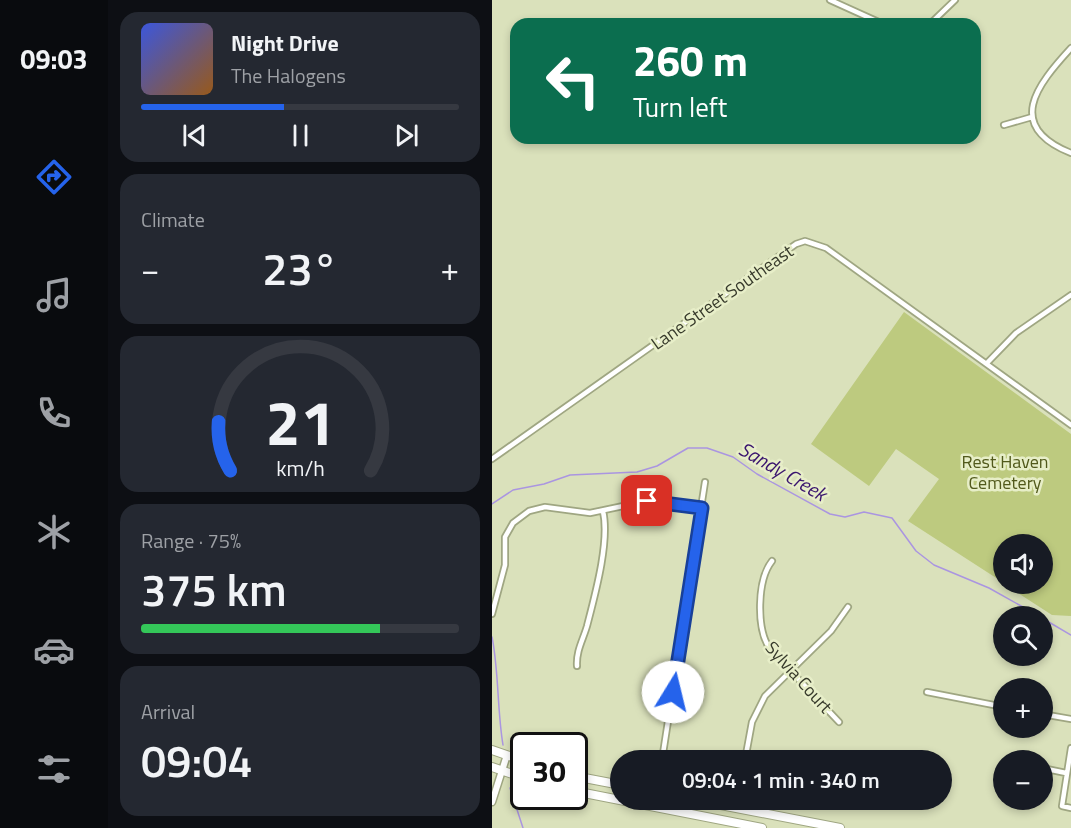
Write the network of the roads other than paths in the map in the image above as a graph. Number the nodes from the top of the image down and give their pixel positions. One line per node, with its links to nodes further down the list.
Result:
1 (830, 0): 3 (street)
2 (955, 0): 4 (street)
3 (870, 18)
4 (936, 18)
5 (1070, 51): 6 (street)
6 (1032, 117): 7 (street); 8 (street)
7 (1004, 125)
8 (1071, 153)
9 (1071, 295): 10 (street)
10 (987, 363): 12 (street, Lane Street Southeast); 13 (street, Lane Street Southeast)
11 (1071, 416): 12 (street)
12 (1069, 423)
13 (492, 459)
14 (705, 482): 15 (street)
15 (702, 508): 16 (street); 29 (street)
16 (603, 511): 19 (street); 20 (street)
17 (772, 561): 21 (street, Sylvia Court)
18 (848, 607): 21 (street)
19 (492, 614)
20 (577, 666)
21 (790, 670): 26 (street, Sylvia Court); 30 (street)
22 (927, 692): 23 (street)
23 (993, 705)
24 (1053, 716): 25 (street)
25 (1071, 719)
26 (839, 722)
27 (1071, 748): 36 (street)
28 (492, 750): 31 (main road)
29 (664, 750)
30 (747, 750)
31 (507, 755): 32 (main road); 35 (street)
32 (510, 756)
33 (492, 767): 35 (main road)
34 (1053, 770): 36 (street)
35 (502, 771): 37 (main road); 42 (street)
36 (1066, 773): 43 (street)
37 (510, 774)
38 (588, 779): 39 (main road)
39 (610, 783)
40 (588, 794): 41 (main road)
41 (610, 797)
42 (492, 802)
43 (1071, 808)
44 (684, 810): 46 (main road)
45 (766, 810): 47 (main road)
46 (762, 828)
47 (840, 828)

